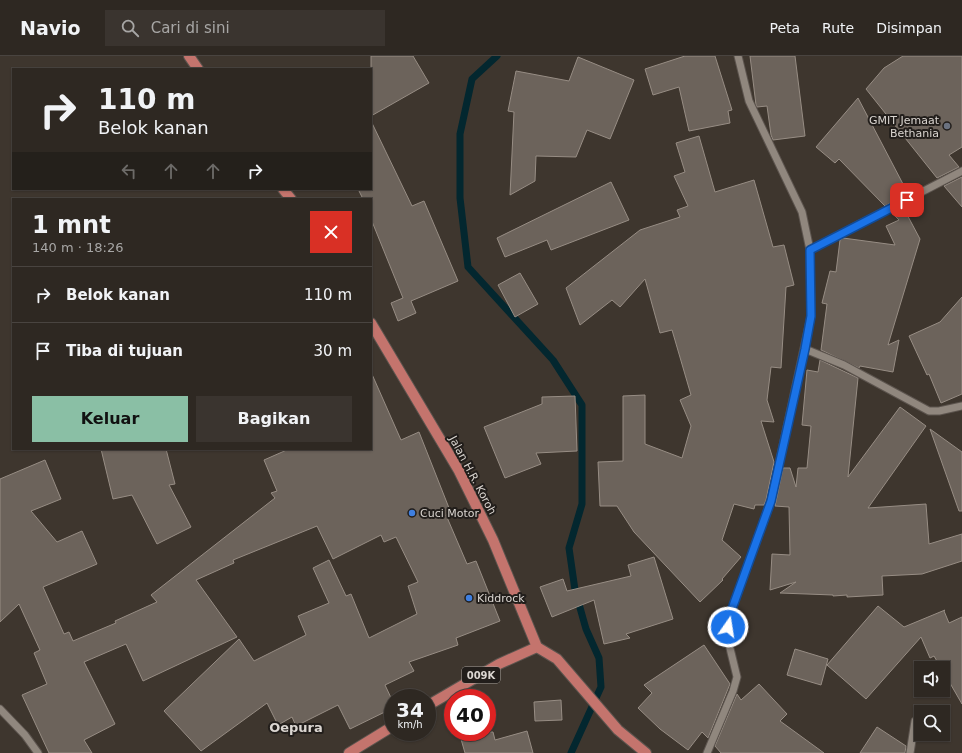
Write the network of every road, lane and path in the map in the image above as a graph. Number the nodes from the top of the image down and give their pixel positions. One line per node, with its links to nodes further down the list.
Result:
1 (189, 56): 3 (main road)
2 (738, 56): 5 (street)
3 (197, 68)
4 (962, 171): 5 (street)
5 (810, 250): 7 (street)
6 (372, 325): 9 (main road, Jalan H.R. Koroh)
7 (805, 349): 8 (street); 17 (street)
8 (962, 406)
9 (537, 647): 10 (main road, 009K); 16 (main road)
10 (436, 701)
11 (0, 709): 14 (street)
12 (914, 727): 18 (street)
13 (384, 732): 15 (main road)
14 (38, 753)
15 (349, 753)
16 (646, 753)
17 (706, 753)
18 (910, 753)

